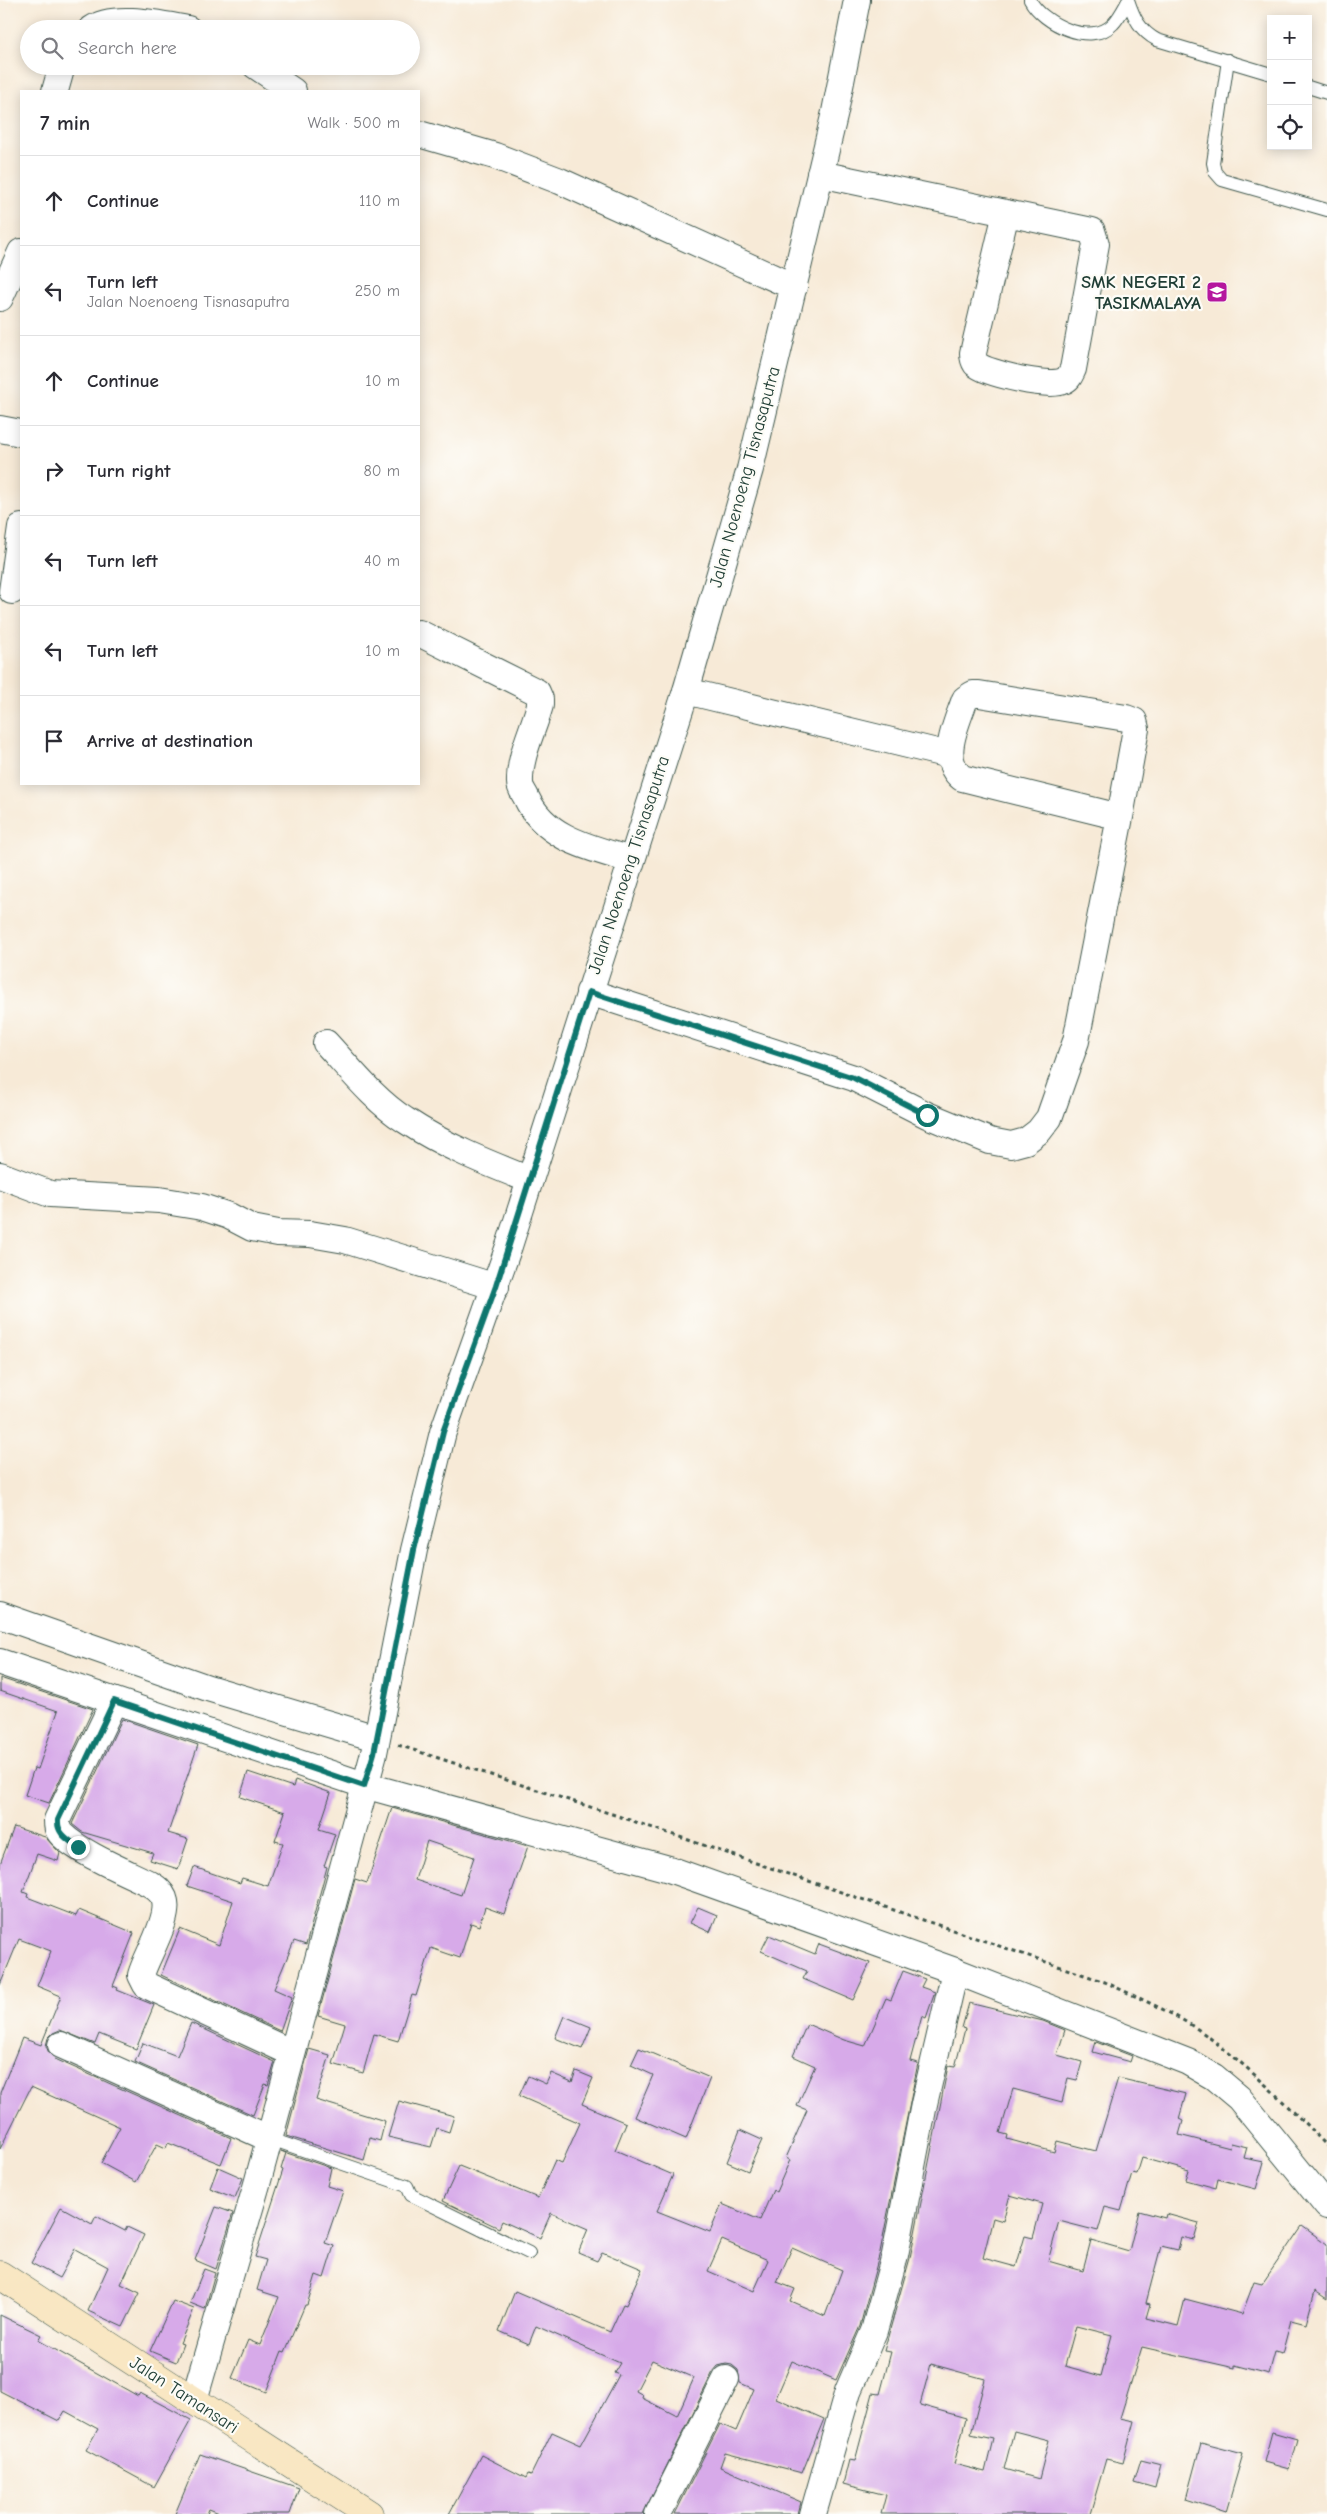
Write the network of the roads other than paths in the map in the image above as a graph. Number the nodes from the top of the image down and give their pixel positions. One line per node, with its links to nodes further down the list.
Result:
1 (857, 0): 13 (street, Jalan Noenoeng Tisnasaputra)
2 (1030, 0): 3 (lane)
3 (1128, 0): 4 (lane)
4 (1228, 60): 5 (lane); 14 (lane)
5 (1267, 73)
6 (59, 75): 9 (street)
7 (269, 75): 10 (street)
8 (1312, 88): 11 (lane)
9 (55, 90)
10 (291, 90)
11 (1327, 94)
12 (420, 134): 17 (street)
13 (820, 174): 15 (street); 17 (street, Jalan Noenoeng Tisnasaputra)
14 (1327, 210)
15 (1006, 213): 15 (street)
16 (20, 254): 18 (street)
17 (794, 287): 24 (street, Jalan Noenoeng Tisnasaputra)
18 (0, 298)
19 (0, 429): 20 (street)
20 (20, 433)
21 (20, 534): 22 (street)
22 (12, 591)
23 (420, 633): 27 (street)
24 (686, 691): 25 (street); 27 (street, Jalan Noenoeng Tisnasaputra)
25 (949, 755): 26 (street); 26 (street)
26 (1120, 817): 28 (street)
27 (631, 860): 28 (street, Jalan Noenoeng Tisnasaputra)
28 (589, 992): 31 (street, Jalan Noenoeng Tisnasaputra)
29 (326, 1042): 31 (street)
30 (0, 1174): 32 (street)
31 (530, 1180): 32 (street, Jalan Noenoeng Tisnasaputra)
32 (496, 1286): 36 (street, Jalan Noenoeng Tisnasaputra)
33 (0, 1615): 36 (street)
34 (0, 1662): 35 (street)
35 (114, 1701): 36 (street); 39 (street)
36 (371, 1763): 37 (street); 39 (street, Jalan Noenoeng Tisnasaputra)
37 (955, 1971): 41 (street); 48 (street)
38 (61, 2045): 40 (street)
39 (292, 2053): 40 (street, Jalan Noenoeng Tisnasaputra)
40 (268, 2138): 42 (lane); 45 (street, Jalan Noenoeng Tisnasaputra)
41 (1327, 2206)
42 (529, 2253)
43 (0, 2275): 45 (main road, Jalan Tamansari)
44 (726, 2379): 47 (street)
45 (194, 2400): 46 (main road, Jalan Tamansari)
46 (369, 2514)
47 (658, 2514)
48 (813, 2514)

